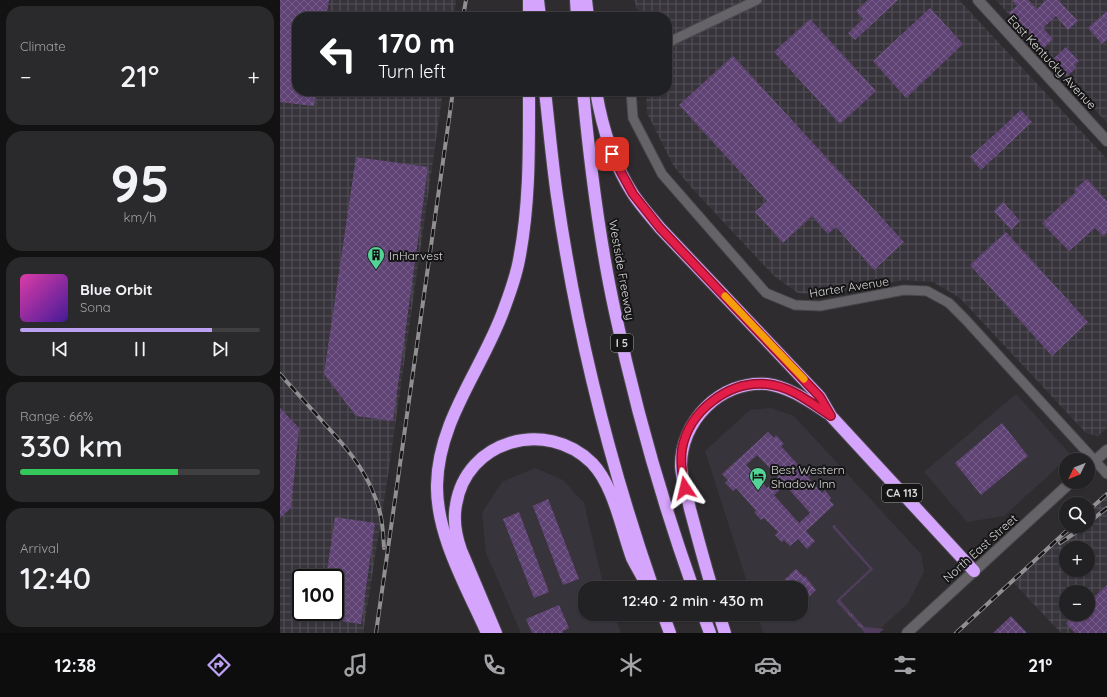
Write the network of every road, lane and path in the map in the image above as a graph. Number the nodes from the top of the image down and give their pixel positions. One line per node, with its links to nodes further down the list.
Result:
1 (529, 0): 7 (highway)
2 (538, 0): 8 (highway)
3 (576, 0): 9 (highway)
4 (586, 0): 10 (highway)
5 (757, 0): 11 (street)
6 (978, 0): 17 (main road, East Kentucky Avenue)
7 (529, 12)
8 (539, 12)
9 (577, 12)
10 (587, 12)
11 (672, 41)
12 (529, 96): 32 (highway)
13 (546, 96): 27 (highway)
14 (583, 96): 28 (highway, Westside Freeway / I 5)
15 (597, 96): 18 (highway, CA 113)
16 (631, 96): 20 (street, Harter Avenue)
17 (1107, 141)
18 (831, 416): 25 (highway, CA 113); 29 (highway)
19 (1107, 450): 21 (main road)
20 (1081, 453)
21 (1095, 460)
22 (1095, 466): 23 (street, Harter Avenue)
23 (1107, 474)
24 (1063, 489): 25 (main road, North East Street)
25 (974, 571): 36 (main road, North East Street)
26 (644, 581): 33 (highway)
27 (652, 581)
28 (691, 581)
29 (710, 581)
30 (706, 621): 34 (highway)
31 (721, 621): 35 (highway)
32 (487, 633)
33 (496, 633)
34 (710, 633)
35 (725, 633)
36 (907, 633)

